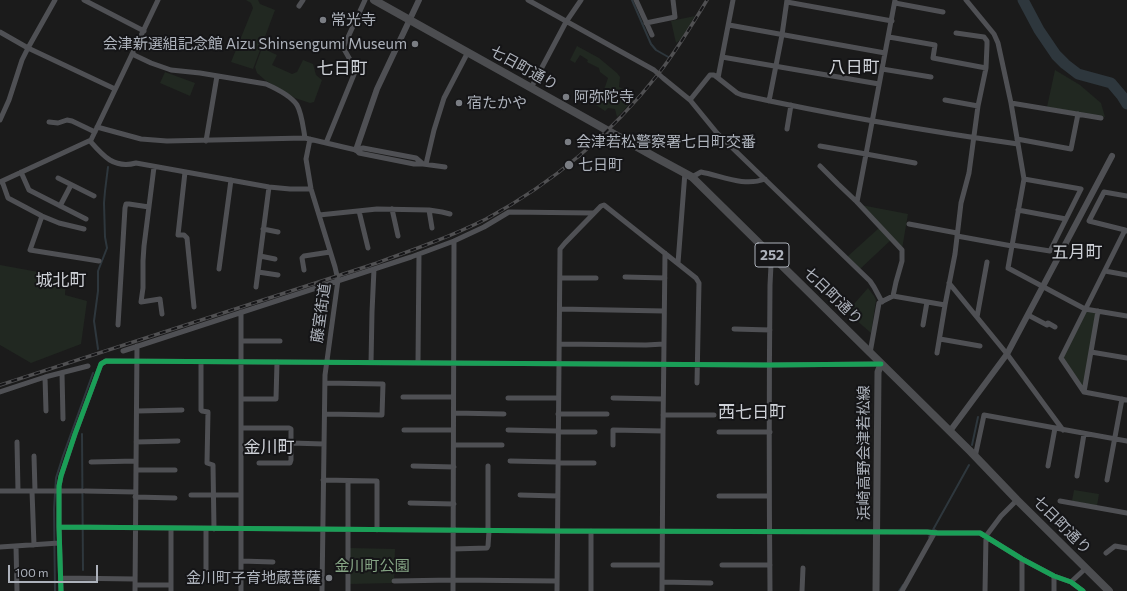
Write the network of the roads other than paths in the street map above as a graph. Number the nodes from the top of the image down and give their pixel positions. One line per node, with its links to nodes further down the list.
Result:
1 (55, 0): 30 (street)
2 (84, 0): 23 (street)
3 (158, 0): 23 (street)
4 (302, 0): 16 (street)
5 (366, 0): 31 (street)
6 (374, 0): 18 (highway, 七日町通り / 252)
7 (419, 0): 18 (street)
8 (528, 0): 20 (street)
9 (581, 0): 20 (street)
10 (636, 0): 21 (street)
11 (673, 0): 21 (street)
12 (733, 0): 22 (street)
13 (966, 0): 48 (street)
14 (787, 1): 19 (street); 26 (street)
15 (895, 2): 17 (street); 19 (street)
16 (299, 6)
17 (943, 12)
18 (410, 20): 32 (highway, 七日町通り / 252); 65 (street)
19 (892, 20): 28 (street)
20 (566, 22): 43 (street); 45 (street)
21 (646, 23): 27 (street)
22 (729, 25): 26 (street); 35 (street)
23 (144, 30): 34 (street)
24 (0, 32): 30 (street)
25 (956, 32): 37 (street)
26 (782, 34): 33 (street); 36 (street)
27 (652, 35)
28 (888, 37): 33 (street); 37 (street)
29 (333, 42): 31 (street)
30 (28, 48): 44 (street); 53 (street)
31 (344, 48): 63 (street)
32 (468, 52): 43 (highway, 七日町通り / 252); 69 (street)
33 (885, 53): 38 (street)
34 (132, 54): 39 (street); 44 (street)
35 (722, 57): 36 (street); 41 (street)
36 (776, 67): 42 (street); 47 (street)
37 (986, 68): 50 (street)
38 (882, 69): 40 (street); 42 (street)
39 (217, 76): 59 (street); 61 (street)
40 (931, 77)
41 (718, 78): 45 (street); 47 (street)
42 (879, 84): 54 (street)
43 (531, 88): 75 (highway, 七日町通り / 252)
44 (115, 89): 56 (street)
45 (690, 100): 77 (street)
46 (945, 100): 50 (street)
47 (769, 101): 49 (street)
48 (1011, 102): 51 (street); 62 (street)
49 (791, 105): 54 (street); 57 (street)
50 (978, 106): 58 (street)
51 (1078, 114): 52 (street); 62 (street)
52 (1101, 118)
53 (0, 120)
54 (872, 120): 58 (street); 66 (street)
55 (50, 122): 56 (street)
56 (96, 129): 60 (street); 61 (street)
57 (787, 129)
58 (974, 138): 62 (street); 105 (street)
59 (308, 139): 61 (street); 63 (street); 83 (street, 藤室街道)
60 (90, 141): 71 (street); 73 (street)
61 (206, 141)
62 (1018, 142): 78 (street)
63 (326, 143): 65 (street)
64 (820, 146): 66 (street)
65 (356, 150): 69 (street)
66 (866, 154): 68 (street); 86 (street)
67 (1112, 156): 133 (street)
68 (915, 163)
69 (425, 164): 72 (street)
70 (820, 166): 86 (street)
71 (154, 167): 74 (street); 88 (street)
72 (445, 167)
73 (21, 172): 80 (street); 87 (street)
74 (185, 172): 79 (street); 138 (street)
75 (689, 174): 77 (street); 114 (highway, 七日町通り / 252); 118 (street)
76 (58, 178): 81 (street)
77 (765, 179): 136 (street)
78 (1024, 179): 91 (street); 98 (street)
79 (231, 180): 82 (street); 119 (street)
80 (1, 182): 96 (street)
81 (71, 185): 84 (street); 87 (street)
82 (269, 187): 83 (street); 102 (street)
83 (311, 189): 95 (street, 藤室街道)
84 (94, 196)
85 (1127, 196): 103 (street)
86 (857, 202): 134 (street)
87 (60, 206): 97 (street)
88 (148, 207): 144 (street); 148 (street)
89 (392, 209): 90 (street); 92 (street); 106 (street)
90 (429, 210): 94 (street); 100 (street)
91 (1018, 210): 98 (street); 108 (street)
92 (359, 211): 95 (street); 109 (street)
93 (593, 213): 107 (street); 111 (street); 127 (street)
94 (450, 214)
95 (319, 215): 110 (street, 藤室街道)
96 (42, 216): 101 (street); 116 (street)
97 (86, 219)
98 (1066, 219): 108 (street)
99 (909, 224): 105 (street)
100 (432, 228)
101 (84, 229)
102 (263, 229): 104 (street); 113 (street)
103 (1126, 230): 122 (street)
104 (278, 232)
105 (957, 235): 108 (street); 131 (street)
106 (398, 236)
107 (454, 241): 112 (street); 173 (street)
108 (1012, 245): 133 (street)
109 (368, 248)
110 (330, 252): 121 (street); 130 (street, 藤室街道)
111 (665, 253): 118 (street); 129 (street)
112 (419, 254): 120 (street); 172 (street)
113 (260, 256): 115 (street); 123 (street)
114 (773, 257): 152 (street); 162 (highway, 七日町通り / 252)
115 (275, 259)
116 (99, 261)
117 (987, 262): 147 (street)
118 (678, 263): 176 (street)
119 (219, 269)
120 (374, 269): 130 (street); 170 (street)
121 (304, 270)
122 (1105, 271): 125 (street); 140 (street)
123 (258, 272): 124 (street); 132 (street)
124 (278, 275)
125 (1127, 275)
126 (625, 277): 129 (street)
127 (560, 278): 128 (street); 139 (street)
128 (596, 278)
129 (665, 278): 141 (street)
130 (338, 280): 143 (street); 171 (street, 藤室街道)
131 (949, 282): 137 (street); 147 (street)
132 (256, 287)
133 (1043, 287): 140 (street); 145 (street)
134 (893, 296): 135 (street); 136 (street)
135 (927, 302): 137 (street); 149 (street)
136 (881, 303): 162 (street)
137 (945, 305): 153 (street)
138 (194, 307)
139 (560, 309): 141 (street); 156 (street)
140 (1085, 309): 142 (street); 185 (street)
141 (664, 311): 157 (street)
142 (1098, 311): 146 (street); 161 (street)
143 (241, 312): 154 (street); 158 (street)
144 (162, 314)
145 (1028, 315): 150 (street); 164 (street)
146 (1127, 316)
147 (977, 317): 164 (street)
148 (118, 325)
149 (923, 325)
150 (1055, 327)
151 (734, 329): 152 (street)
152 (770, 330): 178 (street)
153 (940, 339): 159 (street); 163 (street)
154 (241, 341): 155 (street); 168 (street)
155 (280, 341)
156 (560, 344): 157 (street); 174 (street)
157 (664, 344): 175 (street)
158 (137, 346): 160 (street); 166 (street)
159 (980, 346)
160 (123, 351)
161 (1091, 352): 165 (street); 185 (street)
162 (870, 353): 177 (highway, 七日町通り / 252)
163 (937, 353)
164 (1007, 354): 210 (street); 213 (street)
165 (1127, 358)
166 (137, 362): 167 (street); 196 (street); 248 (street)
167 (202, 362): 168 (street); 250 (street)
168 (242, 362): 169 (street); 191 (street)
169 (276, 362): 171 (street); 191 (street)
170 (371, 362): 171 (street); 172 (street)
171 (326, 363): 183 (street, 藤室街道)
172 (418, 363): 173 (street)
173 (453, 363): 174 (street); 187 (street)
174 (559, 363): 175 (street); 189 (street)
175 (663, 364): 176 (street); 192 (street)
176 (697, 364): 178 (street); 182 (street)
177 (881, 364): 178 (street); 213 (highway, 七日町通り / 252); 279 (main road, 浜崎高野会津若松線)
178 (769, 365): 216 (street)
179 (88, 366): 180 (street)
180 (62, 373): 181 (street); 204 (street)
181 (45, 377): 184 (street); 195 (street)
182 (697, 382)
183 (325, 383): 198 (street, 藤室街道); 198 (street)
184 (0, 392)
185 (1084, 392): 193 (street)
186 (403, 397): 187 (street)
187 (453, 397): 197 (street)
188 (508, 398): 189 (street)
189 (558, 398): 200 (street)
190 (613, 398): 192 (street)
191 (241, 399): 205 (street)
192 (663, 399): 202 (street)
193 (1125, 399): 218 (street)
194 (182, 410): 196 (street)
195 (46, 411)
196 (137, 411): 222 (street)
197 (454, 413): 199 (street); 208 (street)
198 (324, 414): 224 (street, 藤室街道)
199 (504, 414)
200 (558, 414): 201 (street); 211 (street)
201 (607, 414)
202 (663, 415): 203 (street); 212 (street)
203 (714, 415)
204 (63, 419)
205 (241, 428): 223 (street); 253 (street)
206 (1055, 428): 210 (street); 229 (street); 238 (street)
207 (404, 430): 208 (street)
208 (453, 430): 225 (street)
209 (508, 430): 211 (street)
210 (1063, 430): 217 (street)
211 (558, 431): 214 (street); 233 (street)
212 (662, 431): 227 (street); 277 (street)
213 (950, 431): 229 (highway, 七日町通り / 252)
214 (595, 432)
215 (719, 432): 216 (street)
216 (770, 432): 257 (street)
217 (1084, 434): 218 (street); 242 (street)
218 (1114, 439): 220 (street); 245 (street)
219 (178, 441): 222 (street)
220 (1127, 441)
221 (17, 442): 246 (street)
222 (136, 442): 230 (street)
223 (291, 443): 224 (street); 234 (street)
224 (324, 444): 243 (street, 藤室街道)
225 (454, 445): 226 (street); 239 (street)
226 (502, 445)
227 (613, 445)
228 (34, 456): 247 (street)
229 (975, 456): 259 (highway, 七日町通り / 252)
230 (136, 461): 231 (street); 240 (street)
231 (91, 462)
232 (510, 462): 233 (street)
233 (558, 462): 235 (street); 255 (street)
234 (259, 463)
235 (594, 463)
236 (414, 466): 239 (street)
237 (488, 466): 274 (street)
238 (1048, 466)
239 (454, 467): 262 (street)
240 (136, 470): 241 (street); 251 (street)
241 (175, 470)
242 (1077, 476)
243 (323, 480): 244 (street); 270 (street, 藤室街道)
244 (348, 480): 271 (street); 272 (street)
245 (1107, 480)
246 (18, 491): 247 (street); 249 (street)
247 (33, 491): 248 (street); 283 (street)
248 (56, 491): 251 (street); 264 (street)
249 (0, 492)
250 (214, 494): 252 (street); 253 (street); 268 (street)
251 (135, 495): 258 (street); 265 (street)
252 (191, 495)
253 (241, 495): 269 (street)
254 (520, 495): 255 (street)
255 (558, 496): 275 (street)
256 (719, 496): 257 (street)
257 (769, 496): 278 (street)
258 (175, 498)
259 (1017, 500): 281 (street); 297 (highway, 七日町通り / 252)
260 (1060, 501): 263 (street)
261 (410, 503): 262 (street)
262 (454, 504): 273 (street)
263 (1127, 513)
264 (59, 527): 265 (street); 282 (street)
265 (135, 529): 266 (street); 304 (street)
266 (171, 529): 267 (street); 308 (street)
267 (206, 529): 268 (street); 298 (street)
268 (214, 529): 269 (street)
269 (241, 529): 270 (street); 290 (street)
270 (323, 530): 271 (street); 313 (street, 藤室街道)
271 (349, 530): 272 (street); 314 (street)
272 (377, 530): 273 (street)
273 (453, 530): 274 (street); 287 (street)
274 (488, 530): 275 (street); 287 (street)
275 (558, 531): 276 (street); 303 (street)
276 (591, 531): 277 (street); 317 (street)
277 (662, 531): 278 (street); 293 (street)
278 (769, 532): 279 (street); 295 (street)
279 (877, 532): 280 (street); 321 (main road, 浜崎高野会津若松線)
280 (935, 532): 281 (street); 322 (street)
281 (986, 536): 289 (street); 323 (street)
282 (58, 543): 283 (street); 300 (street)
283 (34, 544): 284 (street)
284 (16, 546): 285 (street); 309 (street)
285 (0, 547)
286 (1127, 548): 288 (street)
287 (453, 549): 301 (street)
288 (1106, 553)
289 (1022, 560): 299 (street); 324 (street)
290 (241, 561): 291 (street); 312 (street)
291 (273, 562)
292 (612, 564): 293 (street)
293 (662, 565): 305 (street)
294 (722, 565): 295 (street)
295 (770, 565): 319 (street)
296 (802, 568): 320 (street)
297 (1086, 568): 306 (street); 327 (highway, 七日町通り / 252)
298 (206, 575)
299 (1054, 576): 306 (street); 325 (street)
300 (61, 578): 304 (street); 310 (street)
301 (453, 580): 302 (street); 303 (street); 315 (street)
302 (394, 581)
303 (557, 581): 316 (street)
304 (135, 582): 308 (street); 311 (street)
305 (662, 582): 307 (street); 318 (street)
306 (1071, 582): 326 (street)
307 (711, 583)
308 (171, 588)
309 (17, 591)
310 (61, 591)
311 (135, 591)
312 (241, 591)
313 (322, 591)
314 (348, 591)
315 (453, 591)
316 (557, 591)
317 (591, 591)
318 (662, 591)
319 (770, 591)
320 (802, 591)
321 (876, 591)
322 (902, 591)
323 (985, 591)
324 (1022, 591)
325 (1054, 591)
326 (1083, 591)
327 (1109, 591)

